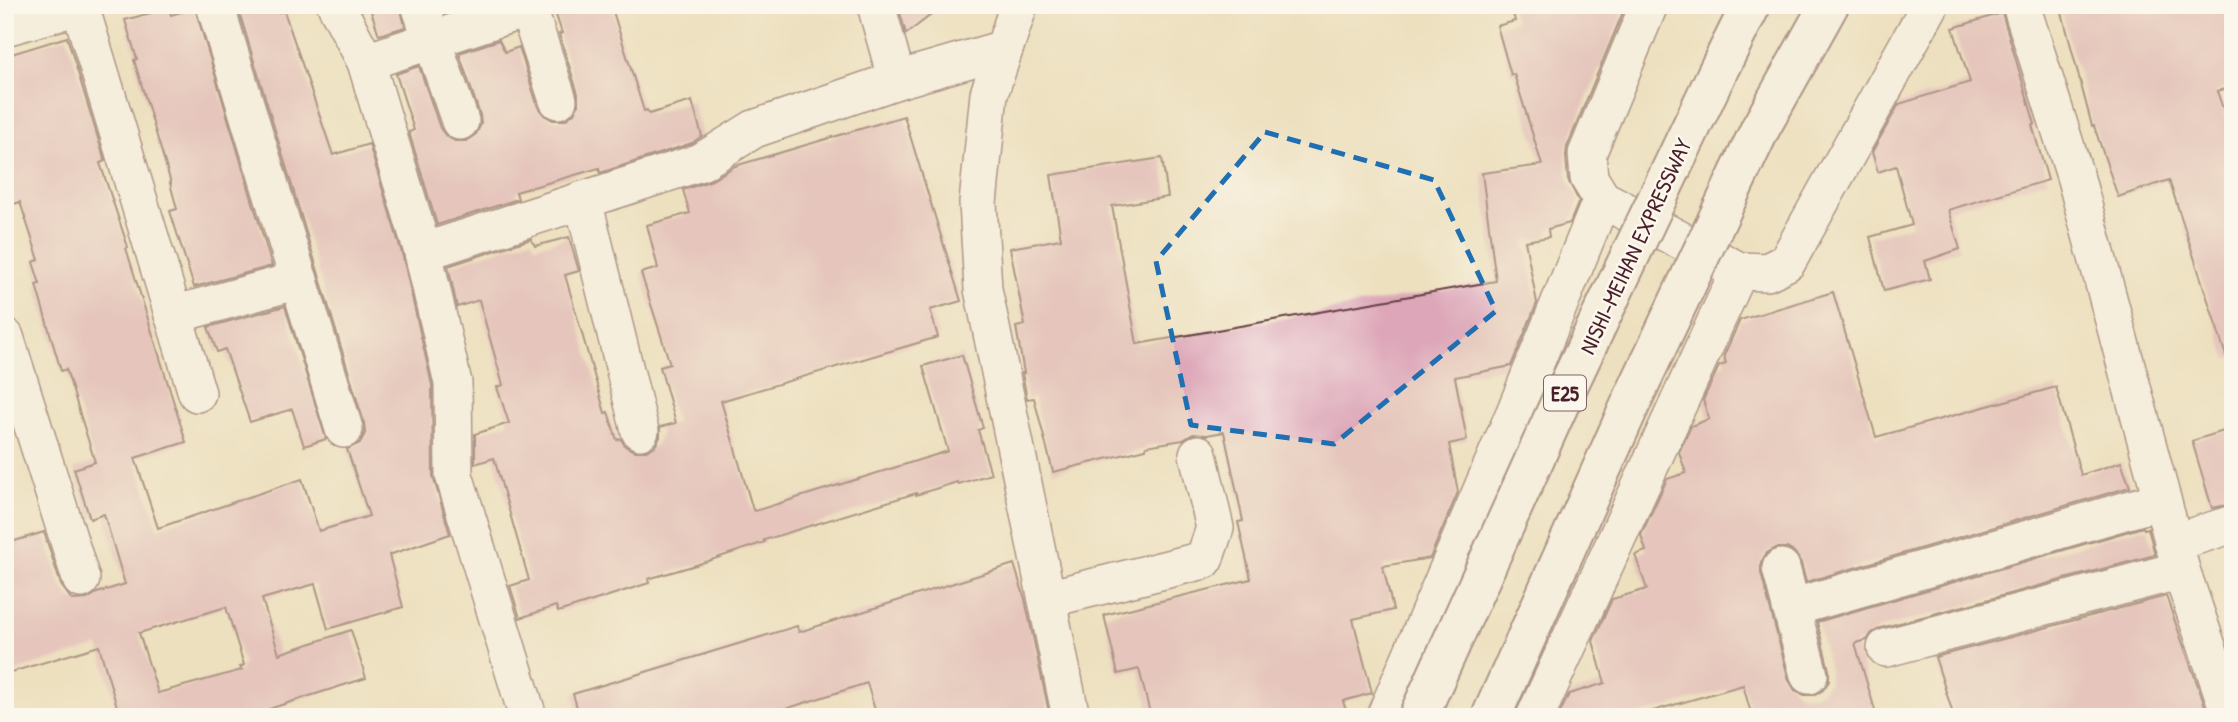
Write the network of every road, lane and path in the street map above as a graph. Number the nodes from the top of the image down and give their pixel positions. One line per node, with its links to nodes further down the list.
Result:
1 (215, 5): 28 (street)
2 (336, 5): 18 (street)
3 (420, 5): 16 (street)
4 (876, 5): 20 (street)
5 (1019, 5): 17 (street)
6 (1649, 5): 24 (street)
7 (1744, 5): 19 (highway)
8 (1751, 5): 19 (highway, NISHI-MEIHAN EXPRESSWAY / E25)
9 (1821, 5): 23 (highway)
10 (1829, 5): 23 (highway)
11 (1930, 5): 27 (street)
12 (2021, 5): 35 (street)
13 (66, 7): 15 (street); 29 (street)
14 (528, 7): 16 (street); 21 (street)
15 (5, 27)
16 (432, 41): 18 (street); 22 (street)
17 (1004, 49): 20 (street); 40 (street)
18 (366, 62): 26 (street)
19 (1717, 71): 47 (highway, NISHI-MEIHAN EXPRESSWAY / E25, bridge)
20 (897, 80): 25 (street)
21 (558, 100)
22 (460, 121)
23 (1760, 129): 48 (highway, bridge)
24 (1602, 199): 27 (street); 46 (street)
25 (583, 200): 26 (street); 33 (street)
26 (423, 252): 44 (street)
27 (1739, 271): 49 (street)
28 (299, 280): 29 (street); 32 (street)
29 (173, 315): 31 (street)
30 (5, 337): 39 (street)
31 (197, 393)
32 (344, 429)
33 (640, 431)
34 (1198, 454): 40 (street)
35 (2162, 500): 37 (street); 41 (street)
36 (2233, 524): 37 (street)
37 (2177, 556): 42 (street); 50 (street)
38 (1781, 568): 41 (street)
39 (81, 579)
40 (1047, 600): 45 (street)
41 (1791, 608): 43 (street)
42 (1886, 648)
43 (1809, 675)
44 (528, 717)
45 (1071, 717)
46 (1385, 717)
47 (1418, 717)
48 (1491, 717)
49 (1535, 717)
50 (2231, 717)

